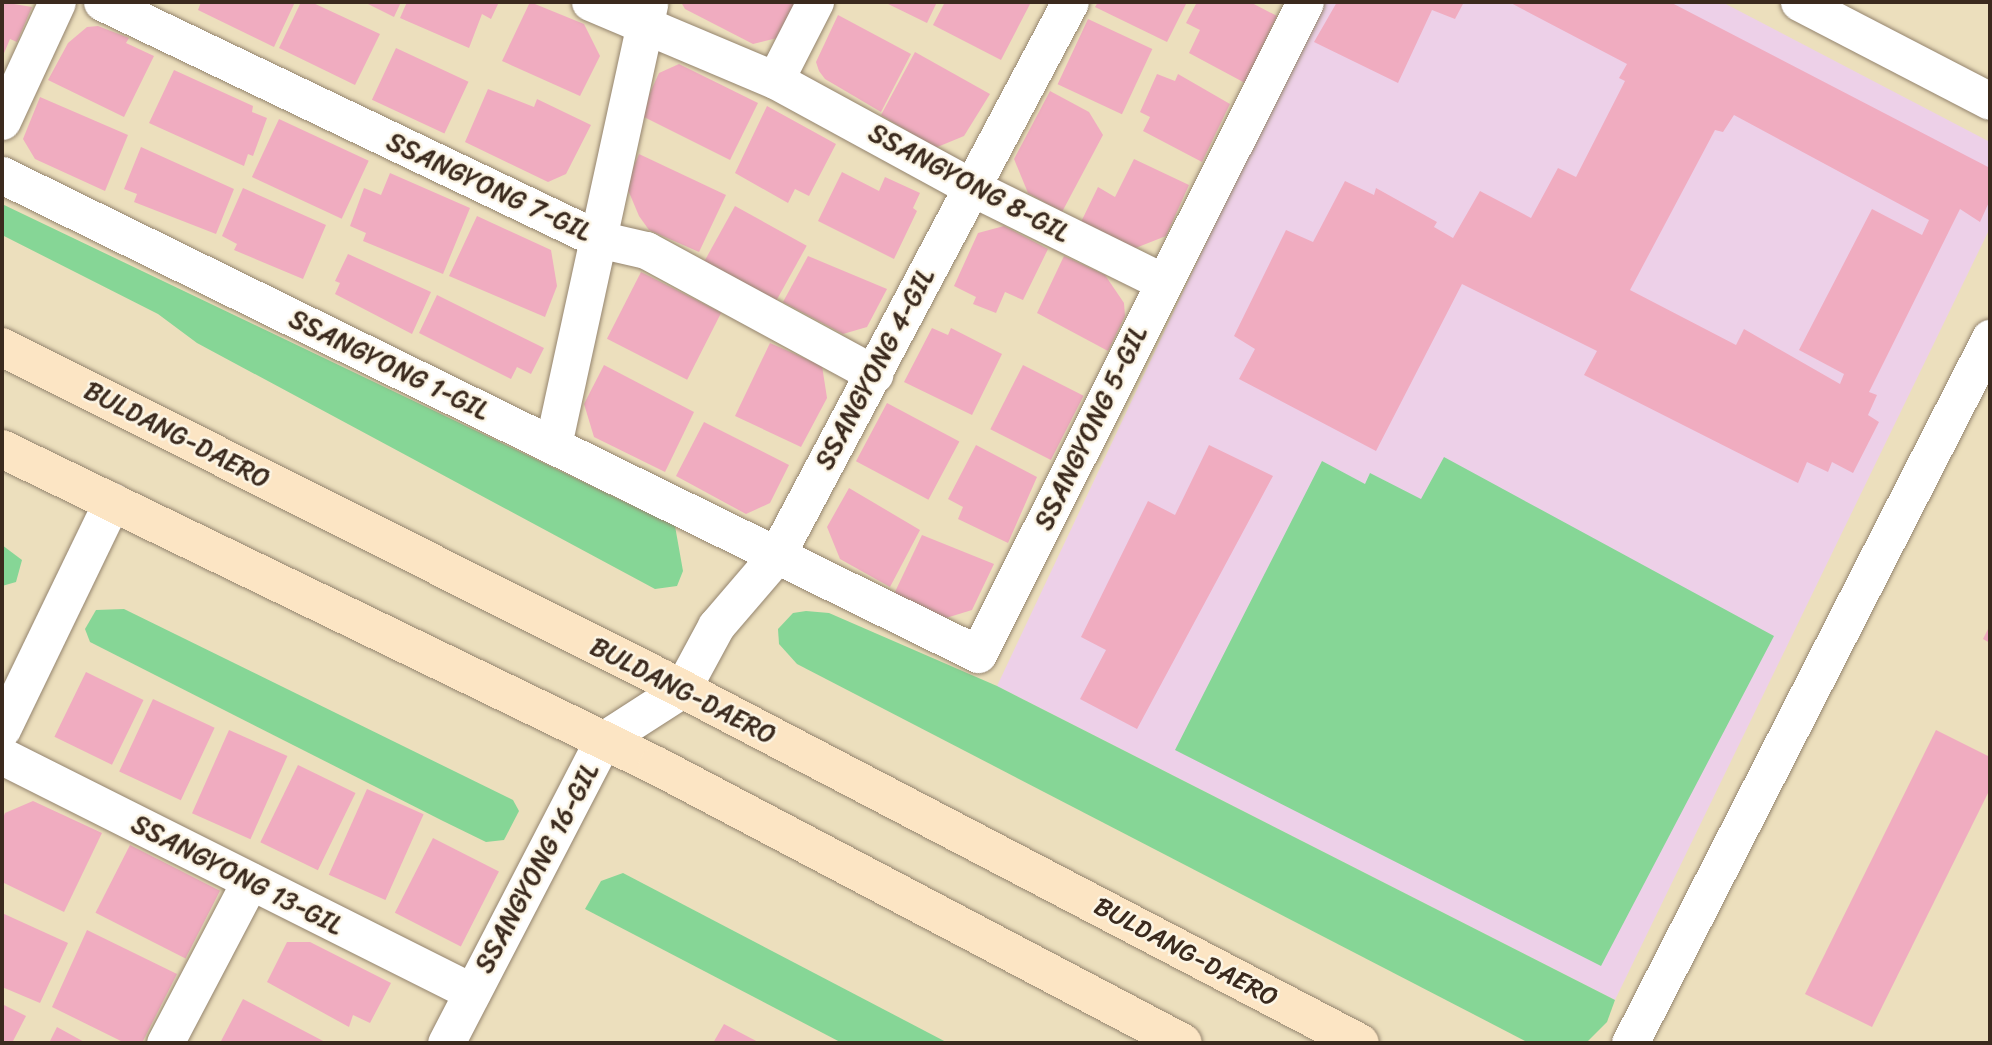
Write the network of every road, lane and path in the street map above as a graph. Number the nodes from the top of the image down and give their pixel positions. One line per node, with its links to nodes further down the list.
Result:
1 (57, 2): 11 (street)
2 (102, 2): 14 (street, SSANGYONG 7-GIL)
3 (590, 2): 8 (street, SSANGYONG 8-GIL)
4 (815, 2): 9 (street)
5 (1070, 2): 13 (street, SSANGYONG 4-GIL)
6 (1306, 2): 15 (street, SSANGYONG 5-GIL)
7 (1799, 2): 10 (street)
8 (647, 15): 9 (street, SSANGYONG 8-GIL); 14 (street)
9 (775, 80): 13 (street, SSANGYONG 8-GIL)
10 (1990, 101)
11 (2, 121)
12 (2, 175): 19 (street, SSANGYONG 1-GIL)
13 (971, 187): 15 (street, SSANGYONG 8-GIL); 18 (street, SSANGYONG 4-GIL)
14 (598, 239): 18 (street, SSANGYONG 7-GIL); 19 (street)
15 (1163, 282): 22 (street, SSANGYONG 5-GIL)
16 (1990, 338): 34 (street)
17 (2, 347): 23 (main road, BULDANG-DAERO)
18 (874, 374): 22 (street, SSANGYONG 4-GIL)
19 (552, 445): 22 (street, SSANGYONG 1-GIL)
20 (2, 449): 21 (main road)
21 (113, 501): 25 (street); 26 (main road)
22 (776, 556): 23 (street, SSANGYONG 4-GIL)
23 (682, 689): 24 (street, SSANGYONG 4-GIL); 33 (main road, BULDANG-DAERO)
24 (648, 711): 26 (street, SSANGYONG 16-GIL)
25 (2, 729)
26 (603, 740): 29 (street, SSANGYONG 16-GIL); 32 (main road)
27 (2, 757): 28 (street, SSANGYONG 13-GIL)
28 (250, 881): 29 (street, SSANGYONG 13-GIL); 30 (street)
29 (472, 992): 31 (street, SSANGYONG 16-GIL)
30 (165, 1043)
31 (446, 1043)
32 (1183, 1043)
33 (1360, 1043)
34 (1630, 1043)

